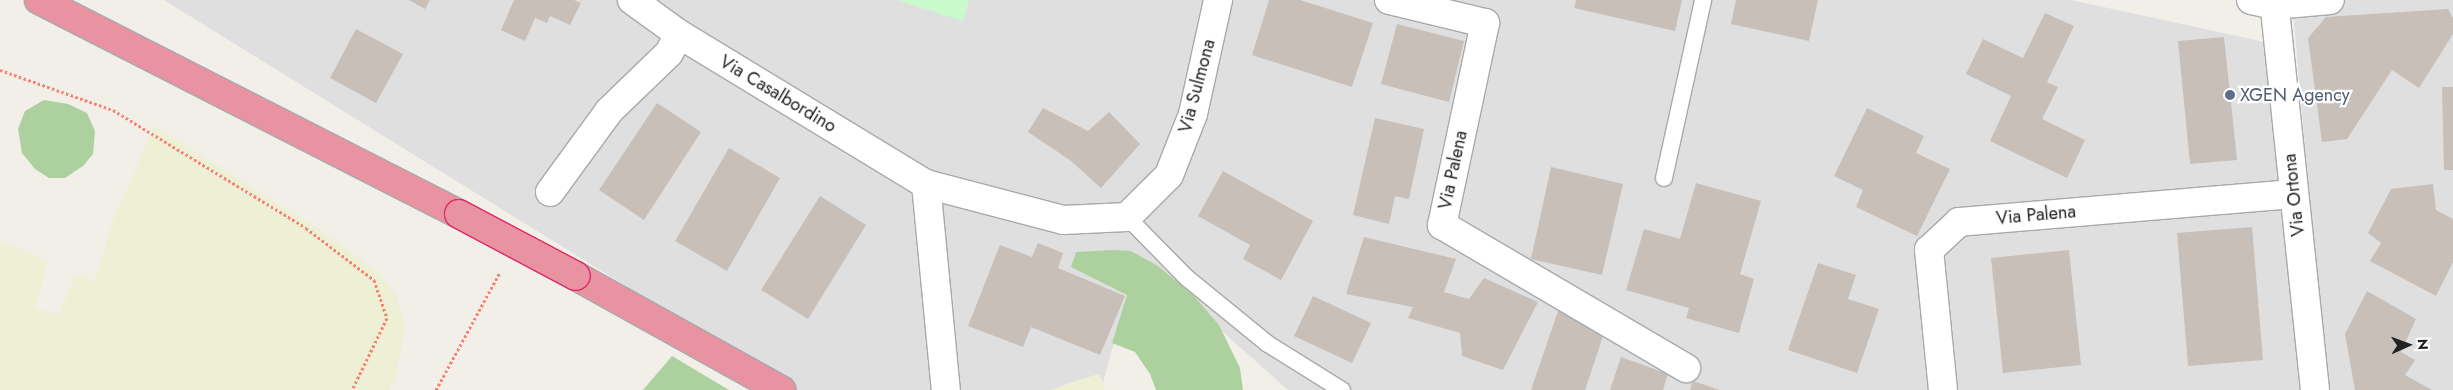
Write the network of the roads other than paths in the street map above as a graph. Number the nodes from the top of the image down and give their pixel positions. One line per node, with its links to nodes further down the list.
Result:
1 (39, 0): 15 (highway, bridge)
2 (632, 0): 8 (street, Via Casalbordino)
3 (1218, 0): 13 (street, Via Sulmona)
4 (1389, 0): 14 (street, Via Palena)
5 (1703, 0): 9 (lane)
6 (2330, 0): 7 (street)
7 (2266, 2): 12 (street, Via Ortona)
8 (679, 34): 10 (street, Via Casalbordino); 11 (street)
9 (1664, 178)
10 (926, 184): 13 (street); 16 (street)
11 (550, 192)
12 (2294, 194): 18 (street, Via Palena); 19 (street, Via Ortona)
13 (1128, 217): 17 (lane)
14 (1686, 368)
15 (781, 390)
16 (946, 390)
17 (1342, 390)
18 (1944, 390)
19 (2315, 390)

